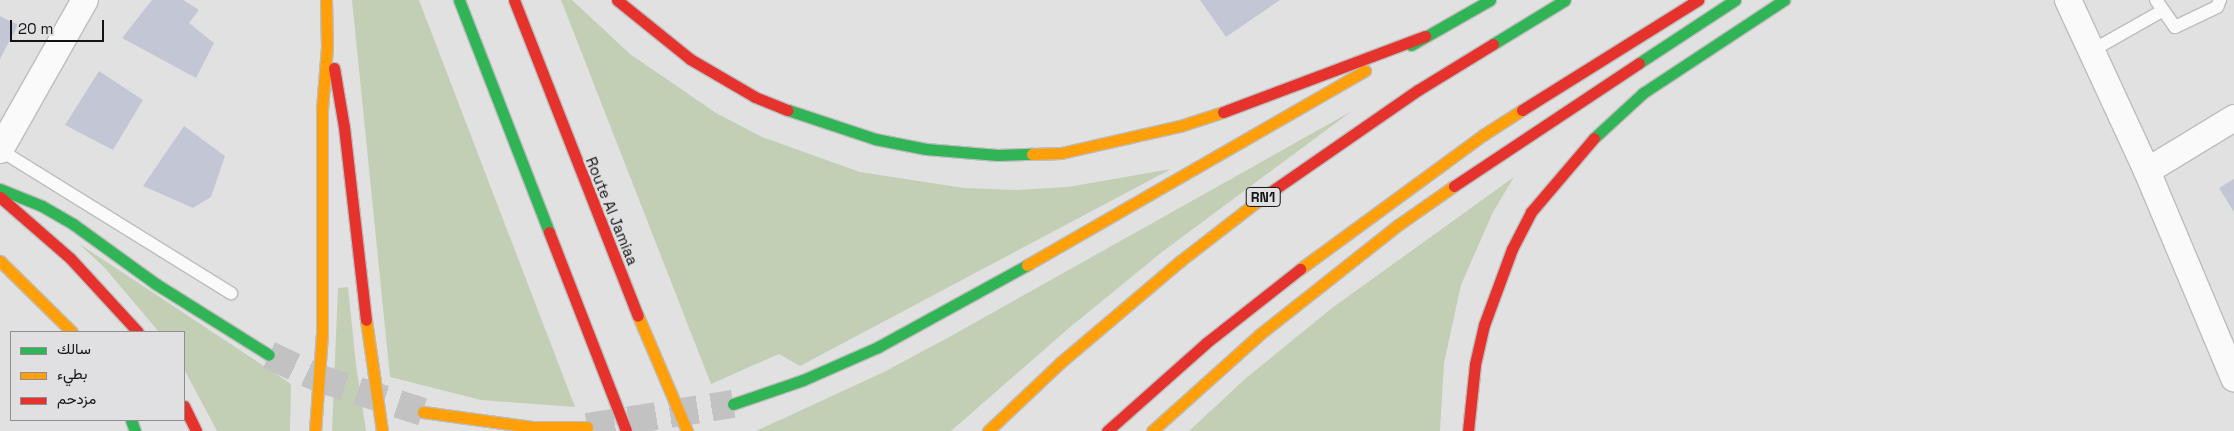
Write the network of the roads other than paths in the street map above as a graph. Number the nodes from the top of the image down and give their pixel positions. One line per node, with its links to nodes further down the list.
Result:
1 (85, 0): 18 (street)
2 (326, 0): 15 (main road)
3 (459, 0): 35 (main road)
4 (514, 0): 36 (main road, Route Al Jamiaa)
5 (617, 0): 14 (main road)
6 (1490, 0): 14 (main road)
7 (1565, 0): 37 (main road, RN1)
8 (1698, 0): 38 (main road)
9 (1735, 0): 39 (main road)
10 (1784, 0): 40 (main road)
11 (2068, 0): 16 (street)
12 (2220, 0): 13 (lane)
13 (2159, 5): 16 (lane)
14 (1425, 36): 28 (main road)
15 (327, 47): 33 (main road); 34 (main road)
16 (2093, 50): 19 (street)
17 (2234, 118): 19 (street)
18 (0, 150): 23 (lane)
19 (2147, 171): 27 (street)
20 (0, 189): 26 (main road)
21 (0, 197): 25 (main road)
22 (0, 261): 24 (main road)
23 (231, 293)
24 (71, 331)
25 (137, 331)
26 (268, 355)
27 (2234, 378)
28 (733, 404)
29 (185, 408): 32 (main road)
30 (422, 412): 31 (main road)
31 (587, 427)
32 (196, 431)
33 (315, 431)
34 (382, 431)
35 (626, 431)
36 (687, 431)
37 (988, 431)
38 (1107, 431)
39 (1152, 431)
40 (1468, 431)

